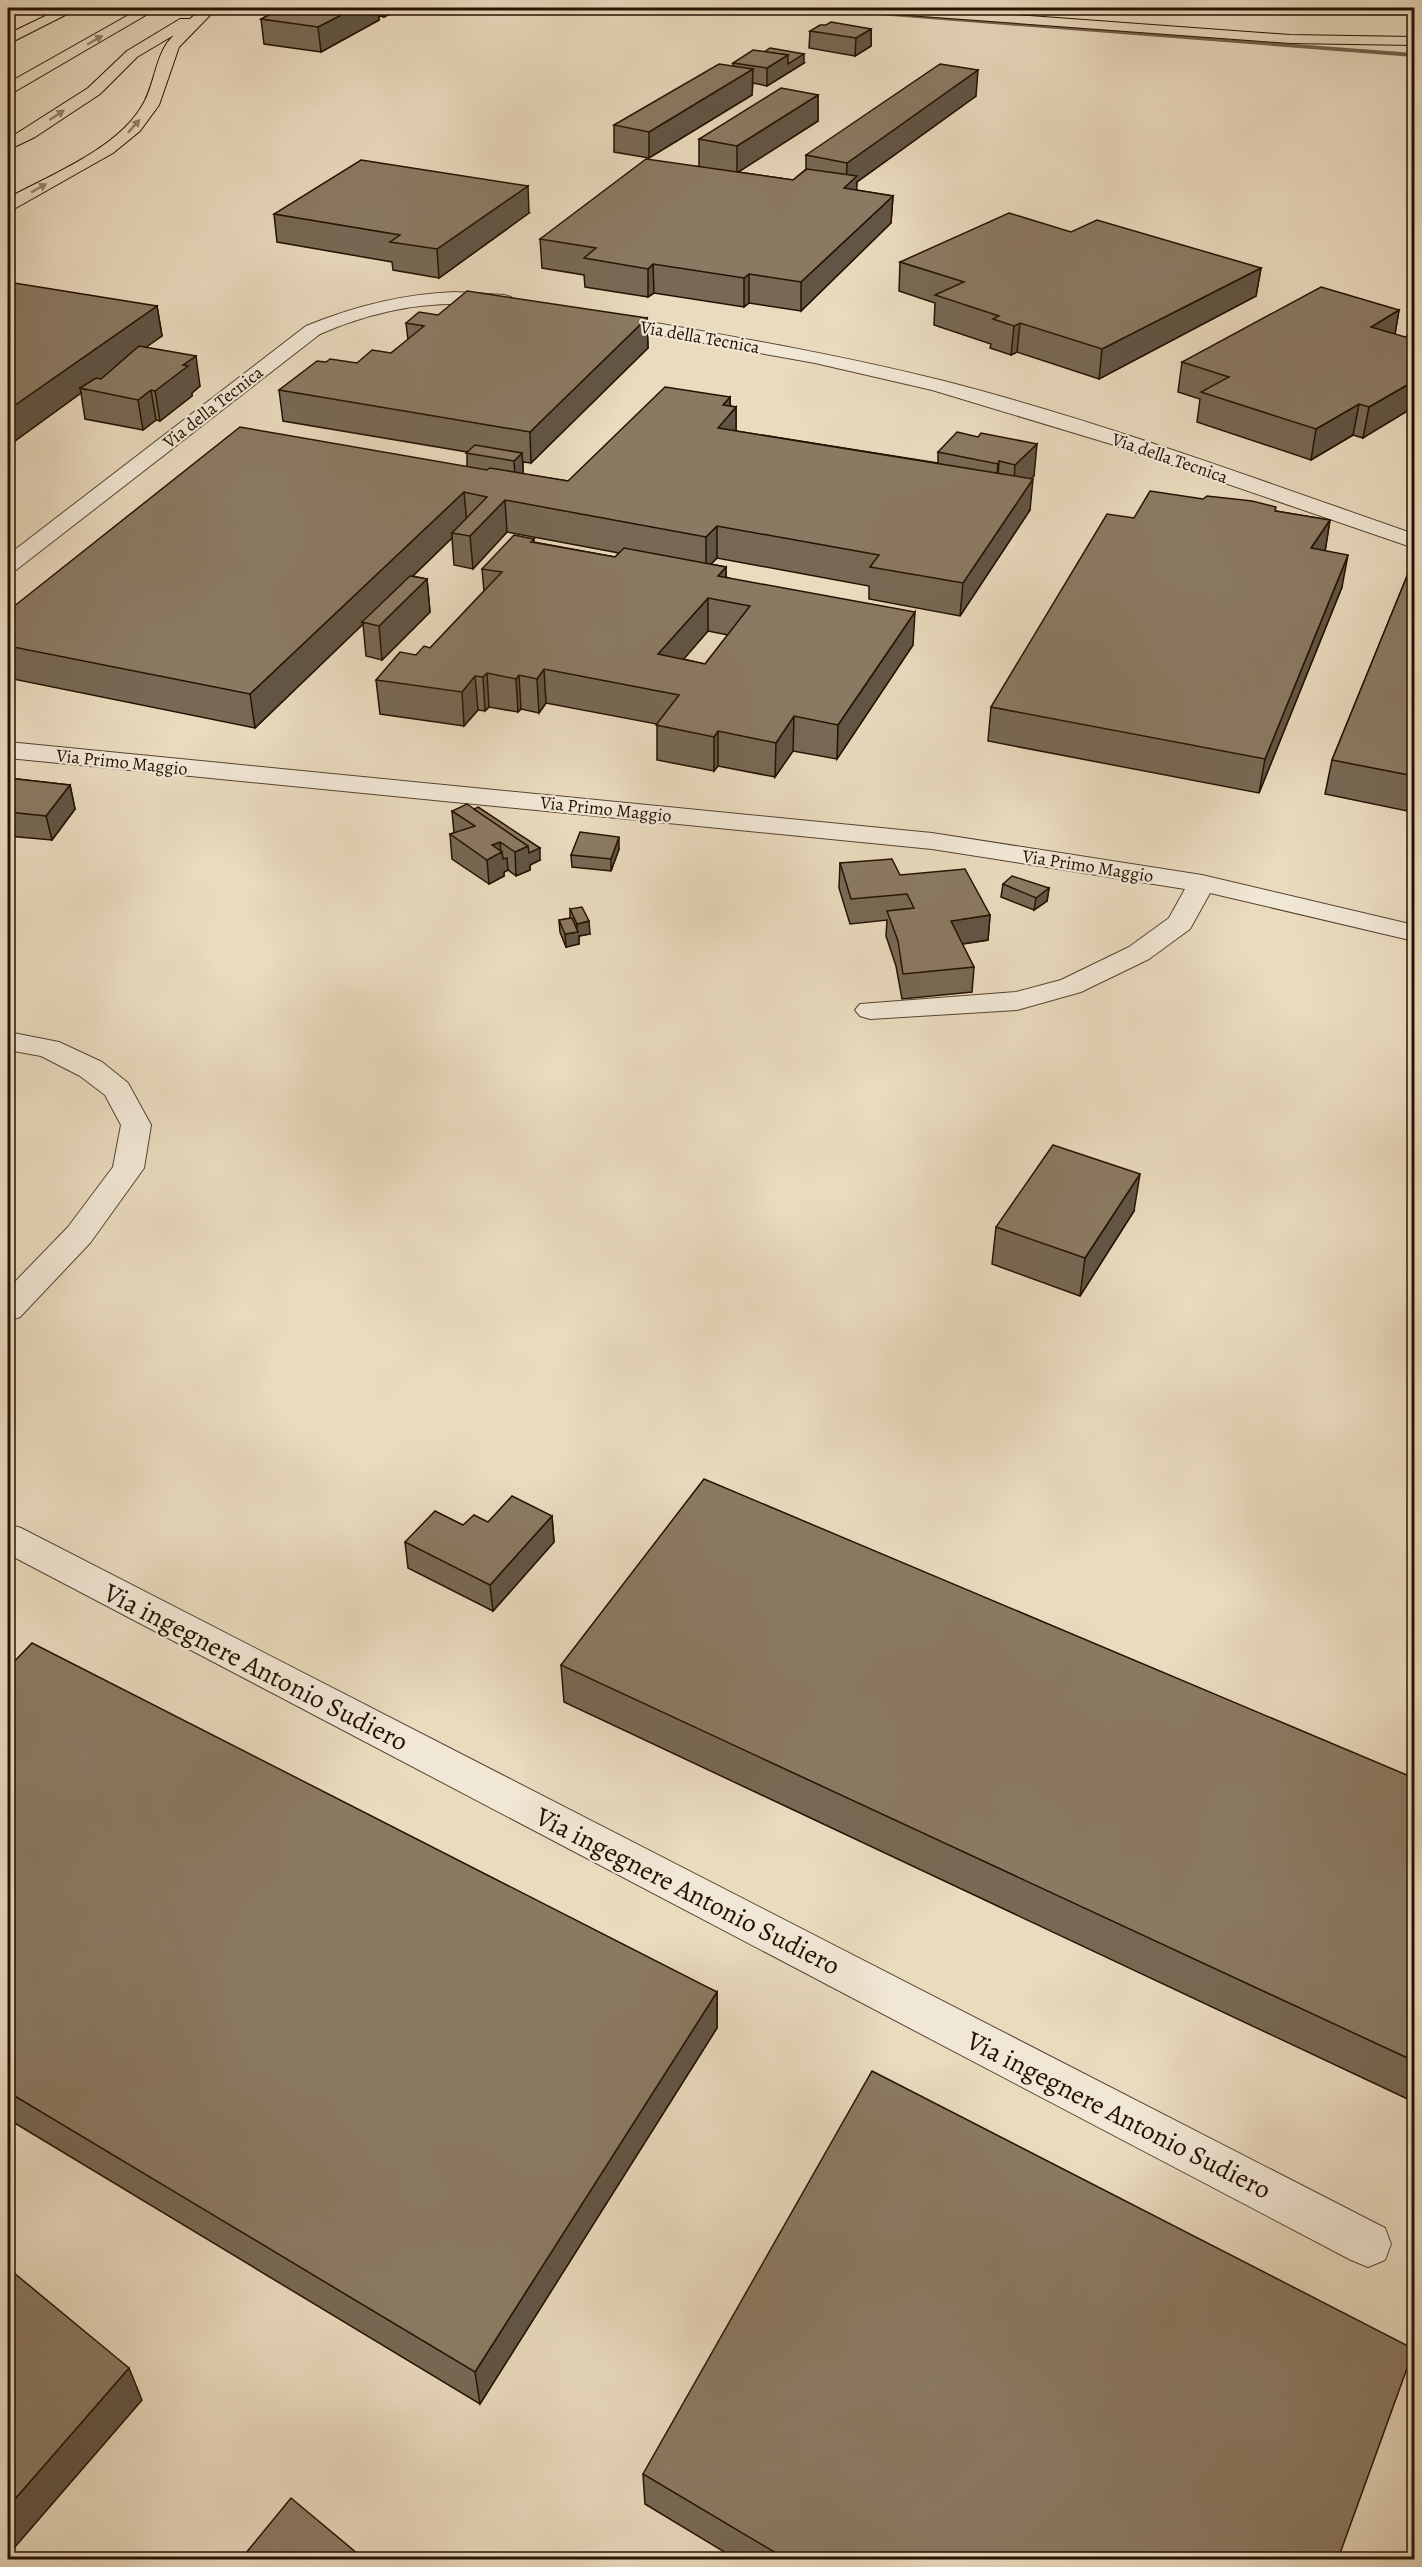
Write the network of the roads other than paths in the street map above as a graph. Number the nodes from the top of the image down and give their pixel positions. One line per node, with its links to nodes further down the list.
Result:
1 (72, 8): 7 (main road)
2 (151, 8): 9 (main road, one-way to 2)
3 (210, 8): 10 (main road, one-way to 3); 11 (main road, one-way to 3)
4 (867, 8): 8 (main road)
5 (1017, 8): 6 (main road)
6 (1414, 32)
7 (8, 38)
8 (1414, 41)
9 (8, 89)
10 (8, 145)
11 (8, 205)
12 (519, 304): 15 (street, Via della Tecnica)
13 (588, 317): 14 (street, Via della Tecnica)
14 (1414, 541)
15 (8, 565)
16 (8, 750): 17 (street, Via Primo Maggio)
17 (1202, 883): 18 (street, Via Primo Maggio); 19 (street)
18 (1414, 933)
19 (870, 1010)
20 (8, 1041): 21 (street)
21 (8, 1309)
22 (8, 1538): 23 (street, Via ingegnere Antonio Sudiero)
23 (1368, 2244)

